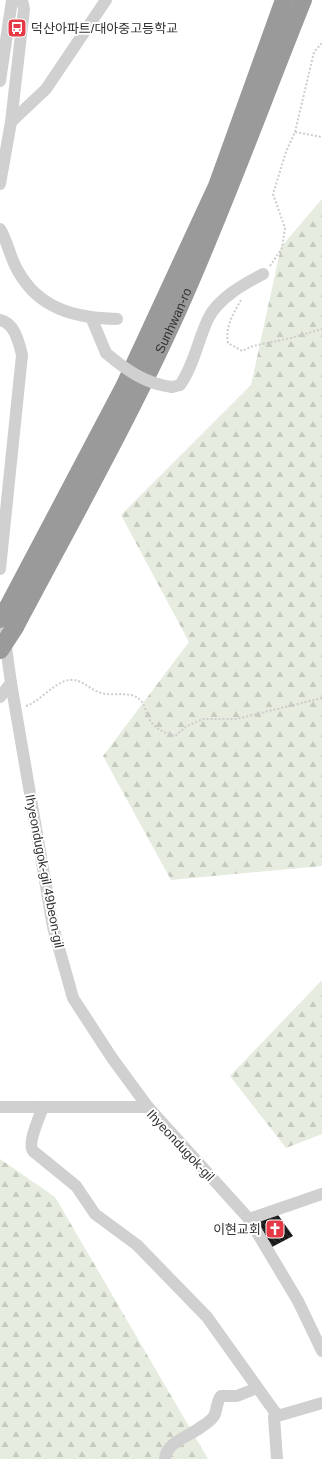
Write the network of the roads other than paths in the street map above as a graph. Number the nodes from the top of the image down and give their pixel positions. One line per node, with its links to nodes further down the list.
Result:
1 (12, 0): 6 (street)
2 (21, 0): 6 (street); 8 (street)
3 (106, 0): 8 (street)
4 (284, 0): 17 (highway, Sunhwan-ro)
5 (303, 0): 17 (highway, Sunhwan-ro)
6 (8, 34): 7 (street)
7 (0, 81)
8 (11, 122): 9 (street)
9 (0, 181): 10 (street)
10 (0, 184)
11 (0, 229): 14 (street)
12 (263, 274): 14 (street, bridge)
13 (1, 317): 16 (street)
14 (90, 317): 15 (street)
15 (116, 319)
16 (0, 568)
17 (6, 615): 18 (highway, bridge); 19 (street, Ihyeondugok-gil 49beon-gil)
18 (0, 650)
19 (10, 683): 20 (street); 23 (street, Ihyeondugok-gil 49beon-gil)
20 (0, 697)
21 (0, 1106): 22 (street, Ihyeondugok-gil)
22 (43, 1107): 23 (street, Ihyeondugok-gil); 27 (street)
23 (148, 1107): 25 (street, Ihyeondugok-gil)
24 (322, 1194): 25 (street)
25 (249, 1219): 26 (street, Ihyeondugok-gil)
26 (322, 1351)
27 (257, 1388): 29 (street); 30 (street)
28 (322, 1403): 29 (street)
29 (277, 1415): 31 (street)
30 (165, 1459)
31 (277, 1459)

